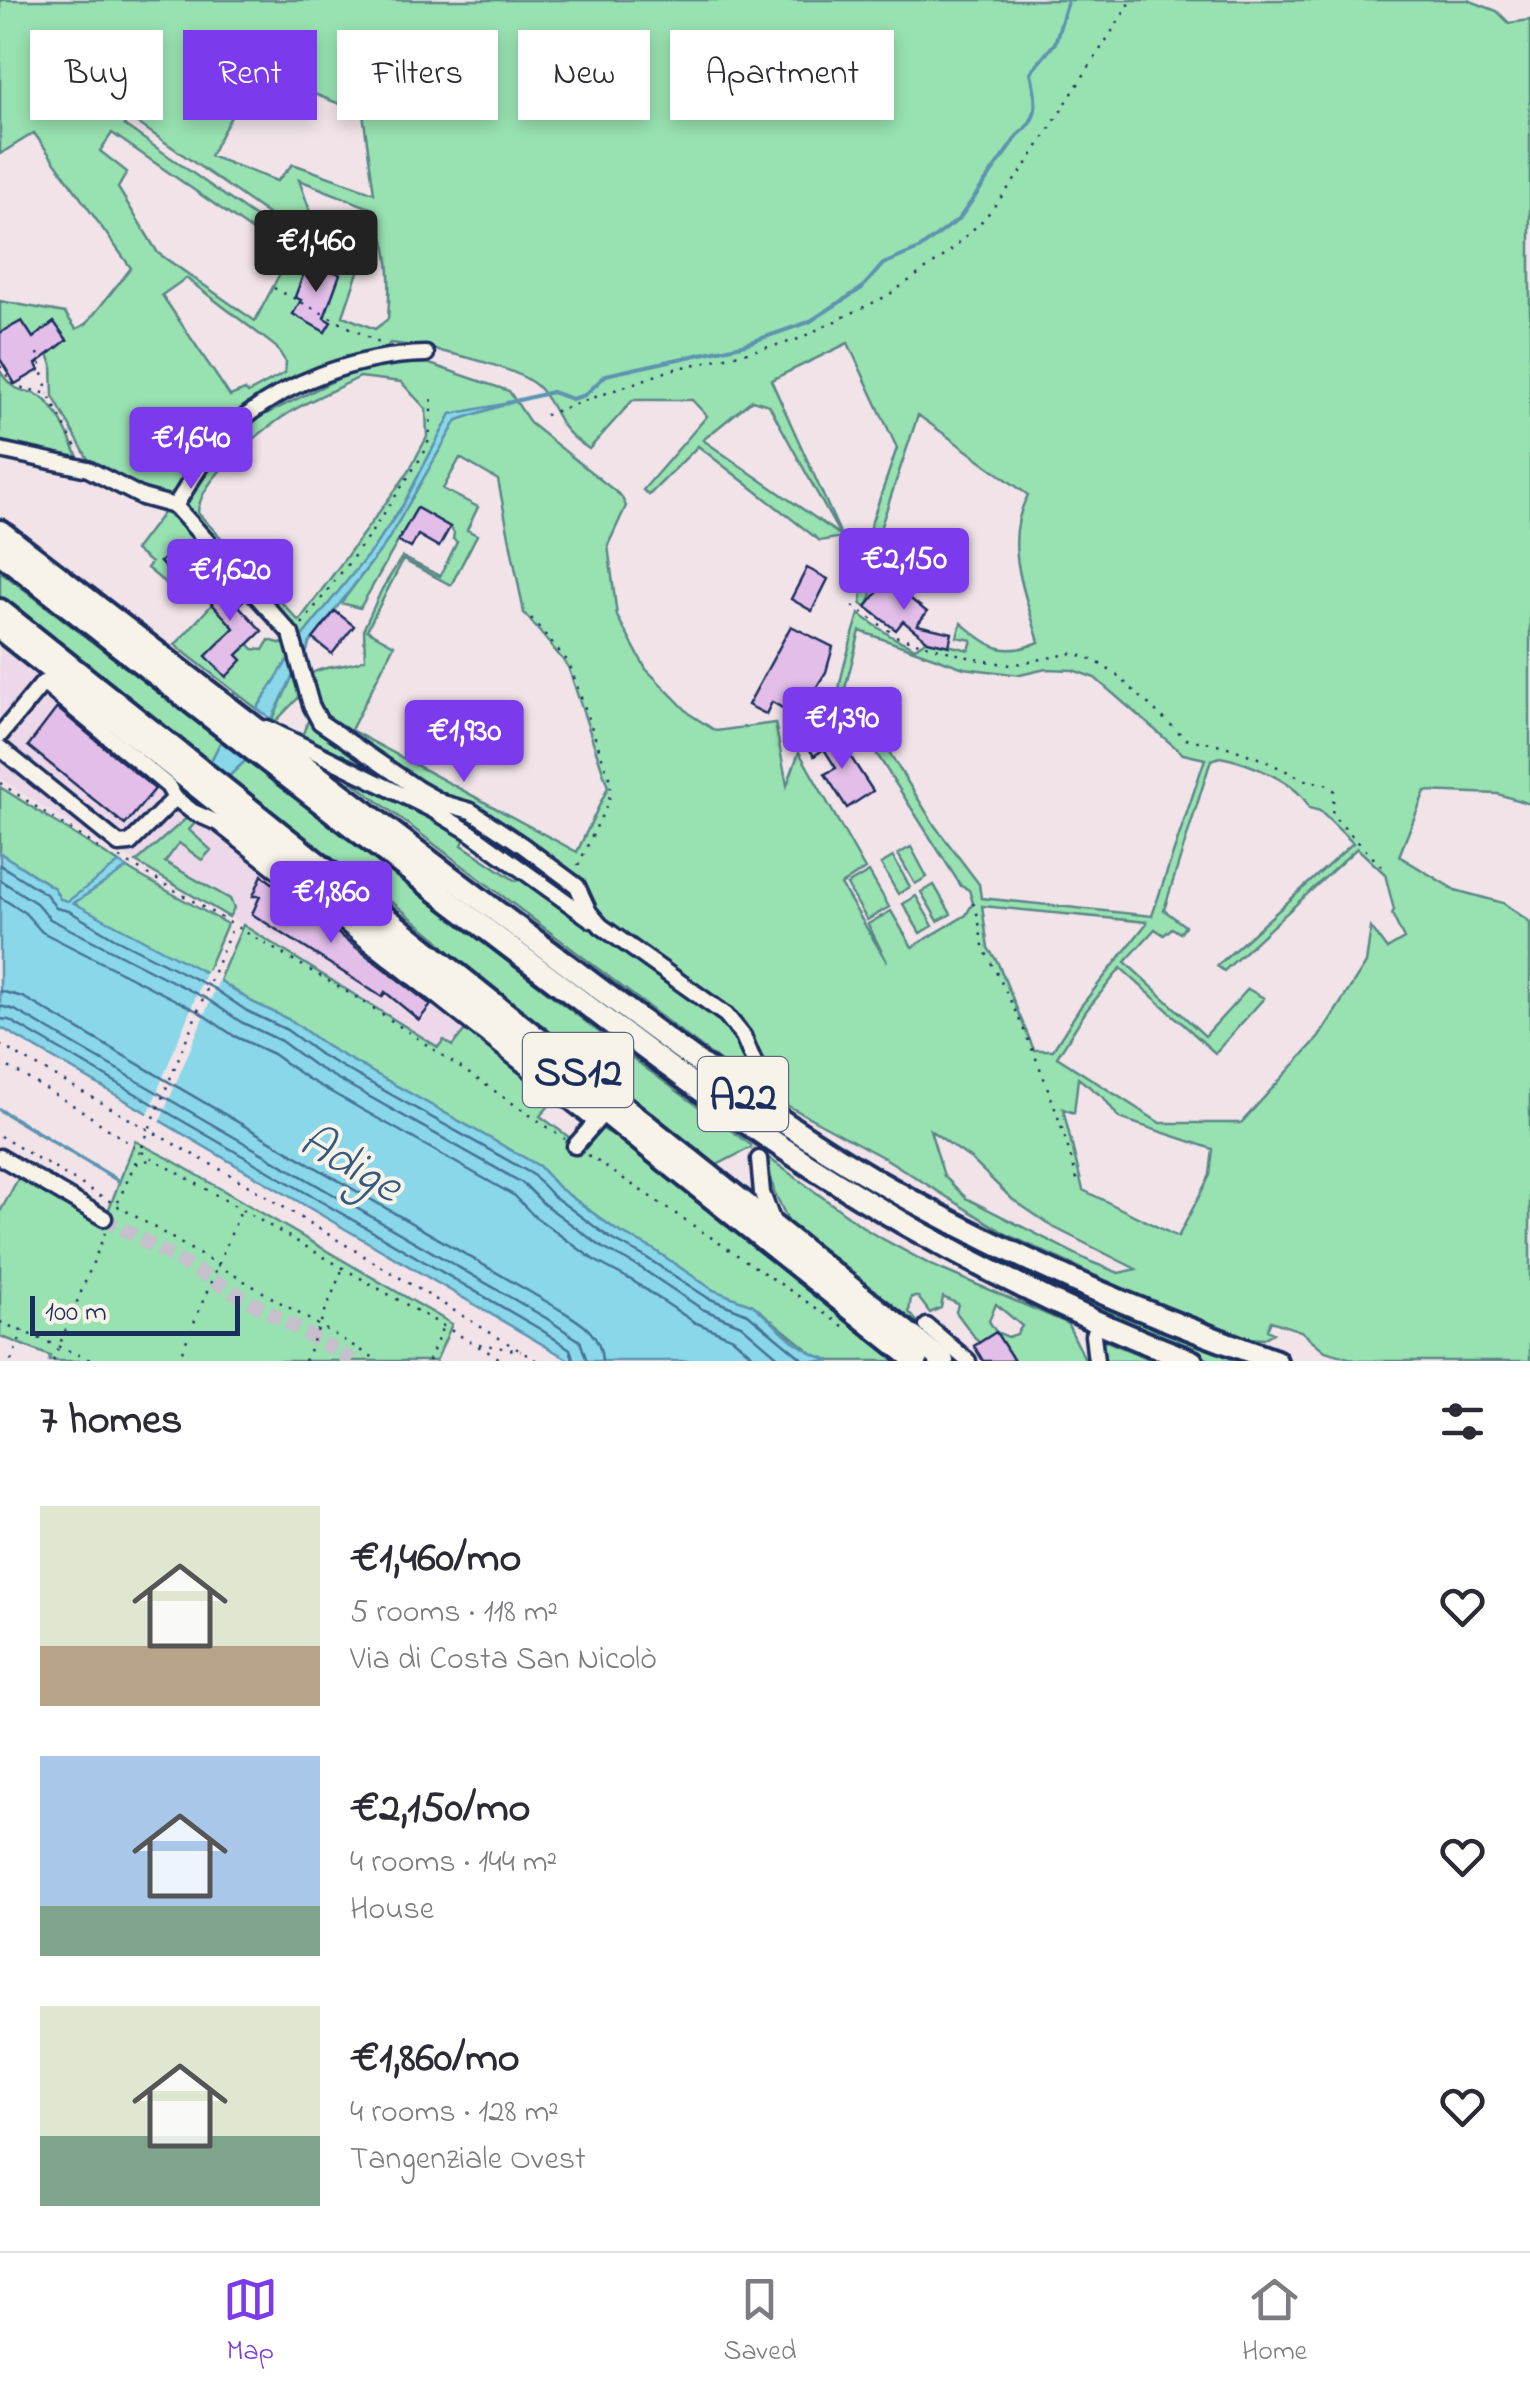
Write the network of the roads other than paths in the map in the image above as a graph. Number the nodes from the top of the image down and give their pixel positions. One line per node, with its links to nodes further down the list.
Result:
1 (426, 354): 3 (street)
2 (0, 450): 3 (street)
3 (175, 506): 15 (street)
4 (0, 531): 8 (highway, A22)
5 (0, 553): 8 (highway, A22)
6 (0, 610): 12 (highway, SS12)
7 (0, 628): 12 (highway, SS12)
8 (234, 724): 10 (highway, A22)
9 (0, 736): 13 (street)
10 (263, 738): 14 (street); 30 (highway, A22); 31 (highway, A22)
11 (0, 748): 13 (street)
12 (208, 784): 18 (highway, SS12); 23 (highway, SS12)
13 (175, 798): 18 (street)
14 (433, 810): 15 (street); 16 (street)
15 (587, 908): 16 (street)
16 (601, 926): 17 (street)
17 (760, 1074)
18 (600, 1117): 19 (street); 26 (highway, SS12)
19 (575, 1146)
20 (0, 1157): 22 (street)
21 (759, 1159): 23 (street)
22 (105, 1225)
23 (775, 1227): 27 (highway, SS12)
24 (927, 1326): 28 (street)
25 (1093, 1336): 29 (street)
26 (916, 1361)
27 (943, 1361)
28 (968, 1361)
29 (1096, 1361)
30 (1192, 1361)
31 (1276, 1361)

